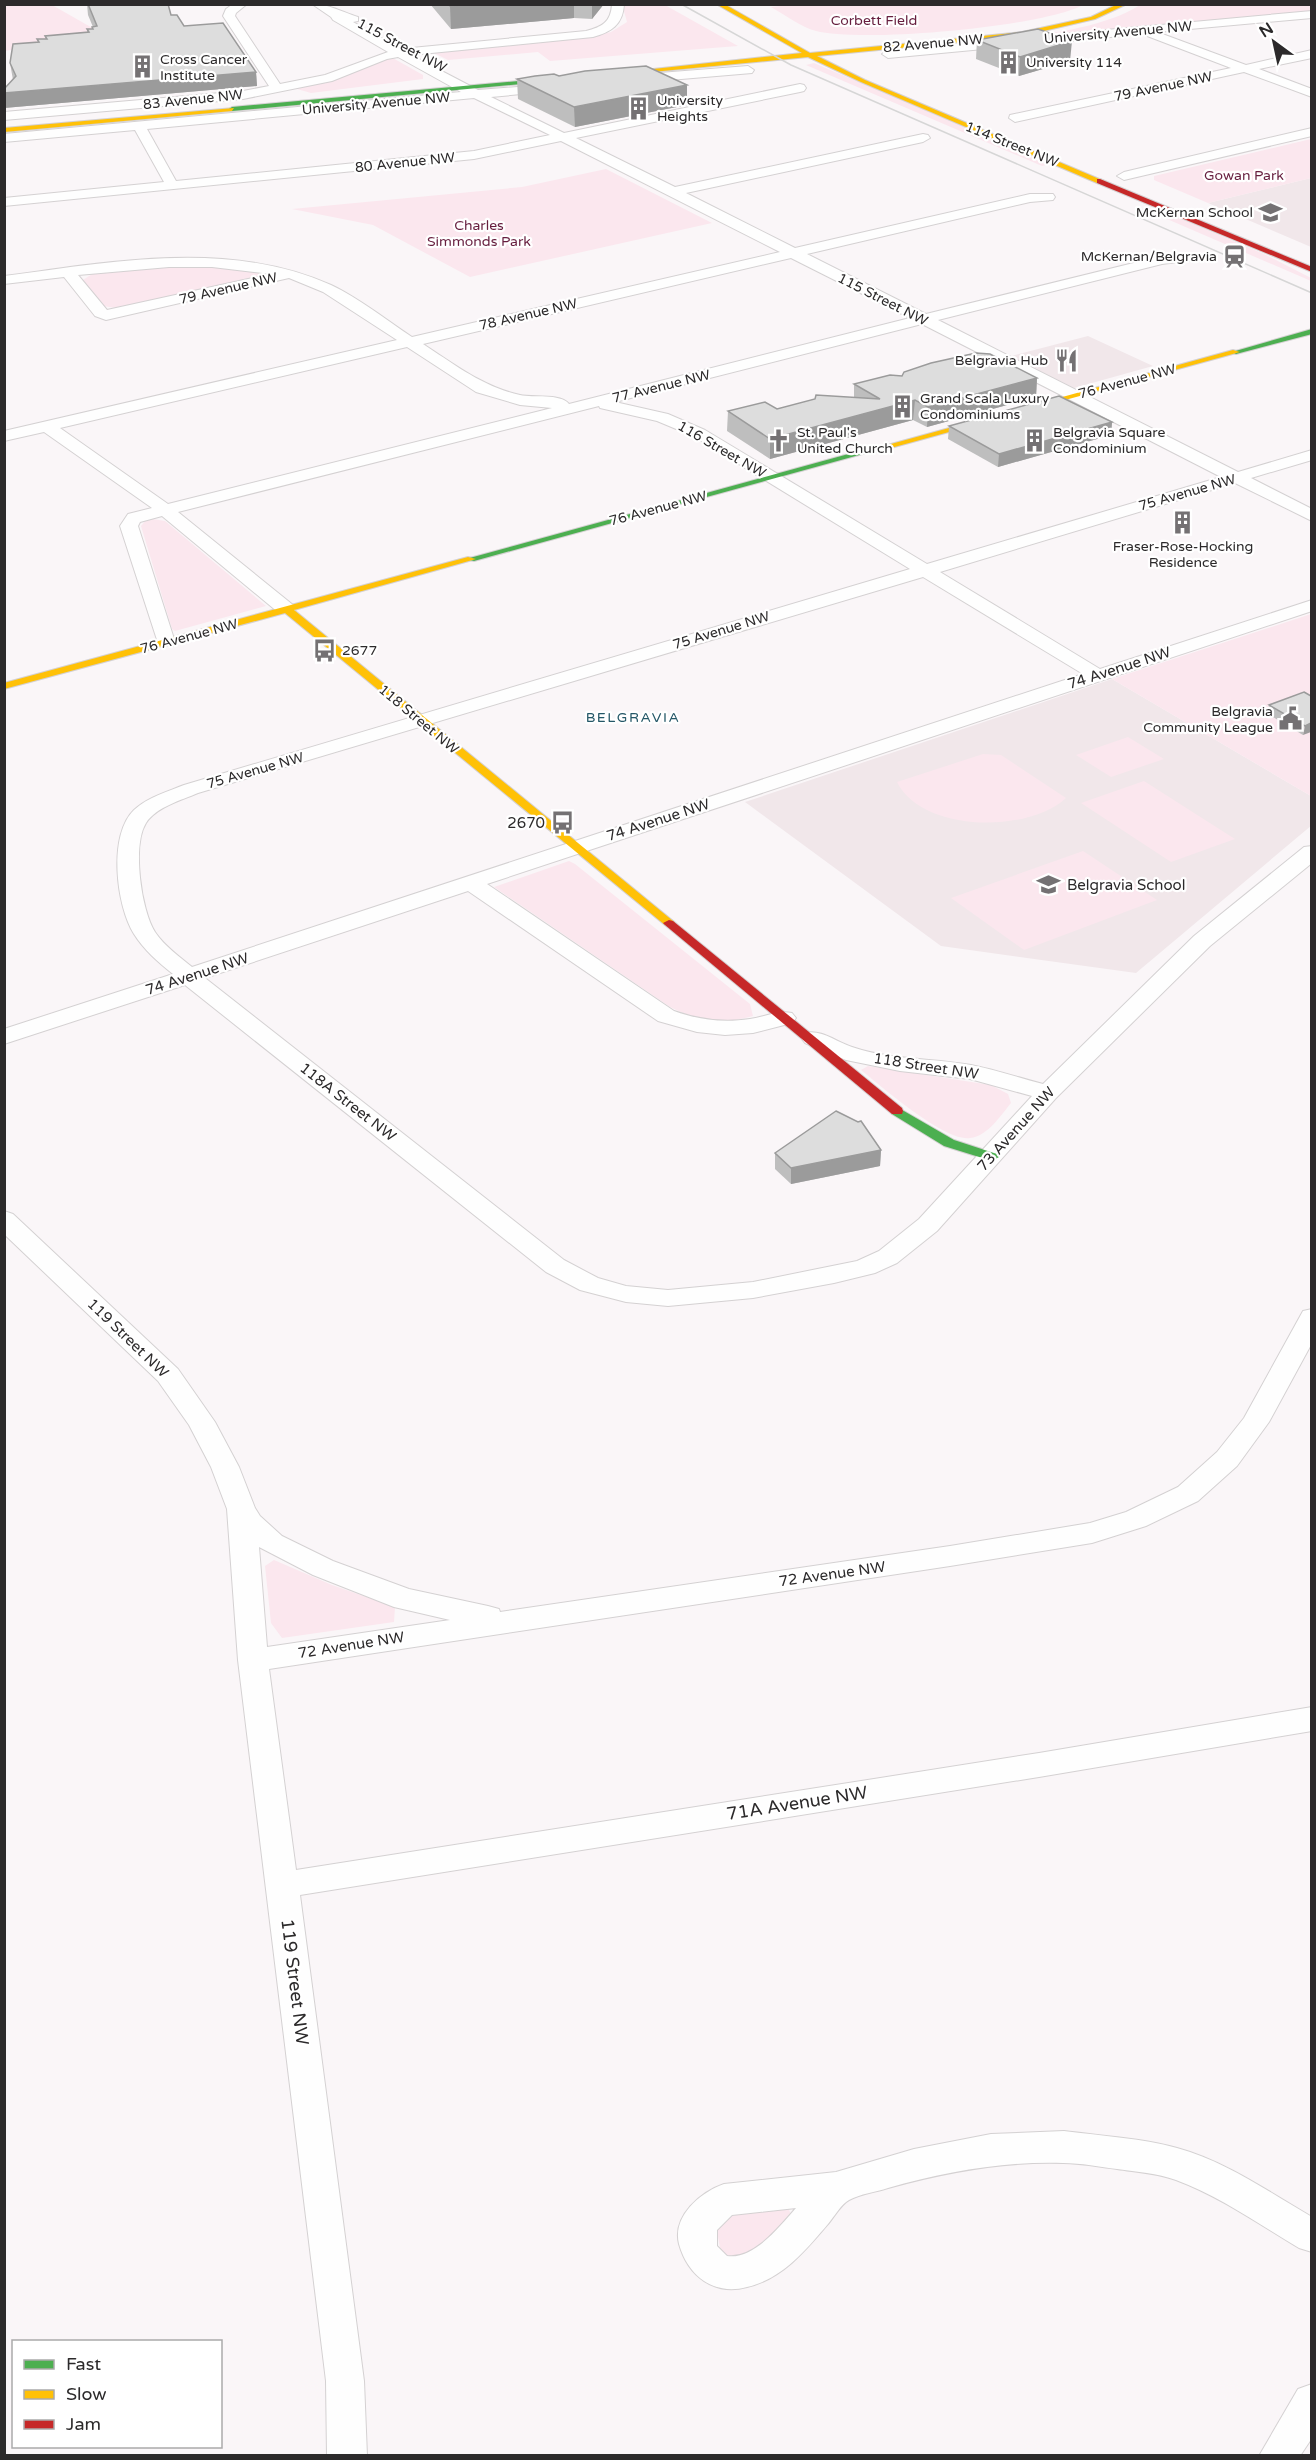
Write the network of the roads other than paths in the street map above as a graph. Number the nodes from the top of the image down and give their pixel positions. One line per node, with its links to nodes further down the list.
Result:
1 (242, 4): 23 (street)
2 (317, 4): 8 (street, 115 Street NW)
3 (618, 4): 12 (street, 83 Avenue NW)
4 (719, 4): 13 (main road, 114 Street NW)
5 (743, 4): 11 (main road, 114 Street NW)
6 (1103, 4): 11 (main road, 82 Avenue NW)
7 (1124, 4): 14 (main road, 82 Avenue NW)
8 (337, 15): 12 (street, 115 Street NW); 16 (street, 115 Street NW)
9 (1311, 15): 10 (street, University Avenue NW)
10 (1141, 30): 14 (street, University Avenue NW); 19 (street)
11 (814, 41): 13 (main road); 15 (main road, 114 Street NW)
12 (414, 51): 16 (street, 83 Avenue NW); 22 (street, 115 Street NW)
13 (802, 51): 15 (main road, 82 Avenue NW); 21 (main road); 21 (main road); 44 (main road, 114 Street NW)
14 (883, 51): 15 (main road, 82 Avenue NW); 18 (main road)
15 (836, 52): 18 (main road, 114 Street NW)
16 (399, 54): 22 (street, 115 Street NW); 23 (street, 83 Avenue NW)
17 (1311, 54): 19 (street, 79 Avenue NW)
18 (867, 66): 36 (main road, 114 Street NW)
19 (1245, 68): 26 (street); 29 (street, 79 Avenue NW)
20 (748, 70): 21 (street)
21 (598, 75)
22 (454, 82): 25 (street, 115 Street NW); 25 (main road, University Avenue NW); 27 (main road, University Avenue NW)
23 (276, 88): 27 (street); 28 (street, 83 Avenue NW)
24 (800, 88): 33 (street, 80 Avenue NW)
25 (473, 91): 27 (main road, University Avenue NW); 30 (street, University Avenue NW); 33 (street, 115 Street NW)
26 (1311, 93)
27 (328, 99): 30 (main road, University Avenue NW)
28 (4, 116)
29 (1015, 118)
30 (139, 122): 31 (main road, University Avenue NW); 34 (street, University Avenue NW); 37 (street)
31 (4, 130)
32 (1311, 132): 36 (street)
33 (565, 137): 37 (street, 80 Avenue NW); 38 (street, 115 Street NW)
34 (4, 138)
35 (923, 138): 38 (street)
36 (1124, 176): 43 (main road, 114 Street NW)
37 (172, 185): 40 (street, 80 Avenue NW)
38 (673, 192): 41 (street, 115 Street NW)
39 (1048, 197): 41 (street, 78 Avenue NW)
40 (4, 202)
41 (793, 253): 48 (street, 115 Street NW); 50 (street, 78 Avenue NW)
42 (1188, 257): 48 (street, 77 Avenue NW)
43 (1311, 258)
44 (1311, 270)
45 (68, 273): 46 (street, 79 Avenue NW); 46 (street, 79 Avenue NW); 47 (street, 79 Avenue NW)
46 (292, 274): 50 (street, 116 Street NW)
47 (4, 280)
48 (923, 320): 51 (street, 115 Street NW); 52 (street, 77 Avenue NW)
49 (1311, 331): 51 (main road, 76 Avenue NW)
50 (408, 342): 52 (street, 116 Street NW); 53 (street, 78 Avenue NW)
51 (1075, 396): 56 (street, 115 Street NW); 57 (main road, 76 Avenue NW)
52 (590, 404): 57 (street, 116 Street NW); 58 (street, 77 Avenue NW)
53 (48, 427): 54 (street, 78 Avenue NW); 58 (street, 118 Street NW)
54 (6, 436)
55 (1311, 455): 56 (street, 75 Avenue NW)
56 (1237, 477): 59 (street, 115 Street NW); 60 (street, 75 Avenue NW)
57 (772, 478): 60 (street, 116 Street NW); 62 (main road, 76 Avenue NW)
58 (164, 509): 62 (street, 118 Street NW); 63 (street, 77 Avenue NW)
59 (1311, 516)
60 (923, 570): 64 (street, 116 Street NW); 66 (street, 75 Avenue NW)
61 (1311, 605): 64 (street, 74 Avenue NW)
62 (286, 609): 63 (main road, 76 Avenue NW); 66 (main road, 118 Street NW)
63 (166, 642): 65 (main road, 76 Avenue NW)
64 (1097, 675): 68 (street, 74 Avenue NW)
65 (4, 686)
66 (421, 721): 67 (street, 75 Avenue NW); 68 (main road, 118 Street NW)
67 (137, 820): 71 (street, 118A Street NW)
68 (577, 847): 70 (street, 74 Avenue NW); 72 (main road, 118 Street NW)
69 (1311, 852): 75 (street, 73 Avenue NW)
70 (471, 883): 71 (street, 74 Avenue NW); 72 (street)
71 (190, 976): 74 (street, 74 Avenue NW); 78 (street, 118A Street NW)
72 (784, 1018): 73 (main road, 118 Street NW)
73 (806, 1035): 75 (street, 118 Street NW); 76 (main road, 118 Street NW)
74 (4, 1037)
75 (1048, 1093): 76 (street, 73 Avenue NW)
76 (992, 1157): 78 (street, 73 Avenue NW)
77 (4, 1218): 80 (street, 119 Street NW)
78 (668, 1298)
79 (1311, 1317): 81 (street, 72 Avenue NW)
80 (241, 1509): 81 (street, 119 Street NW); 82 (street, 119 Street NW)
81 (512, 1621): 82 (street, 72 Avenue NW)
82 (253, 1660): 84 (street, 119 Street NW)
83 (1311, 1719): 84 (street, 71A Avenue NW)
84 (282, 1885): 88 (street, 119 Street NW)
85 (836, 2188): 86 (street)
86 (1311, 2236)
87 (1311, 2403): 89 (street)
88 (347, 2456)
89 (1278, 2456)

